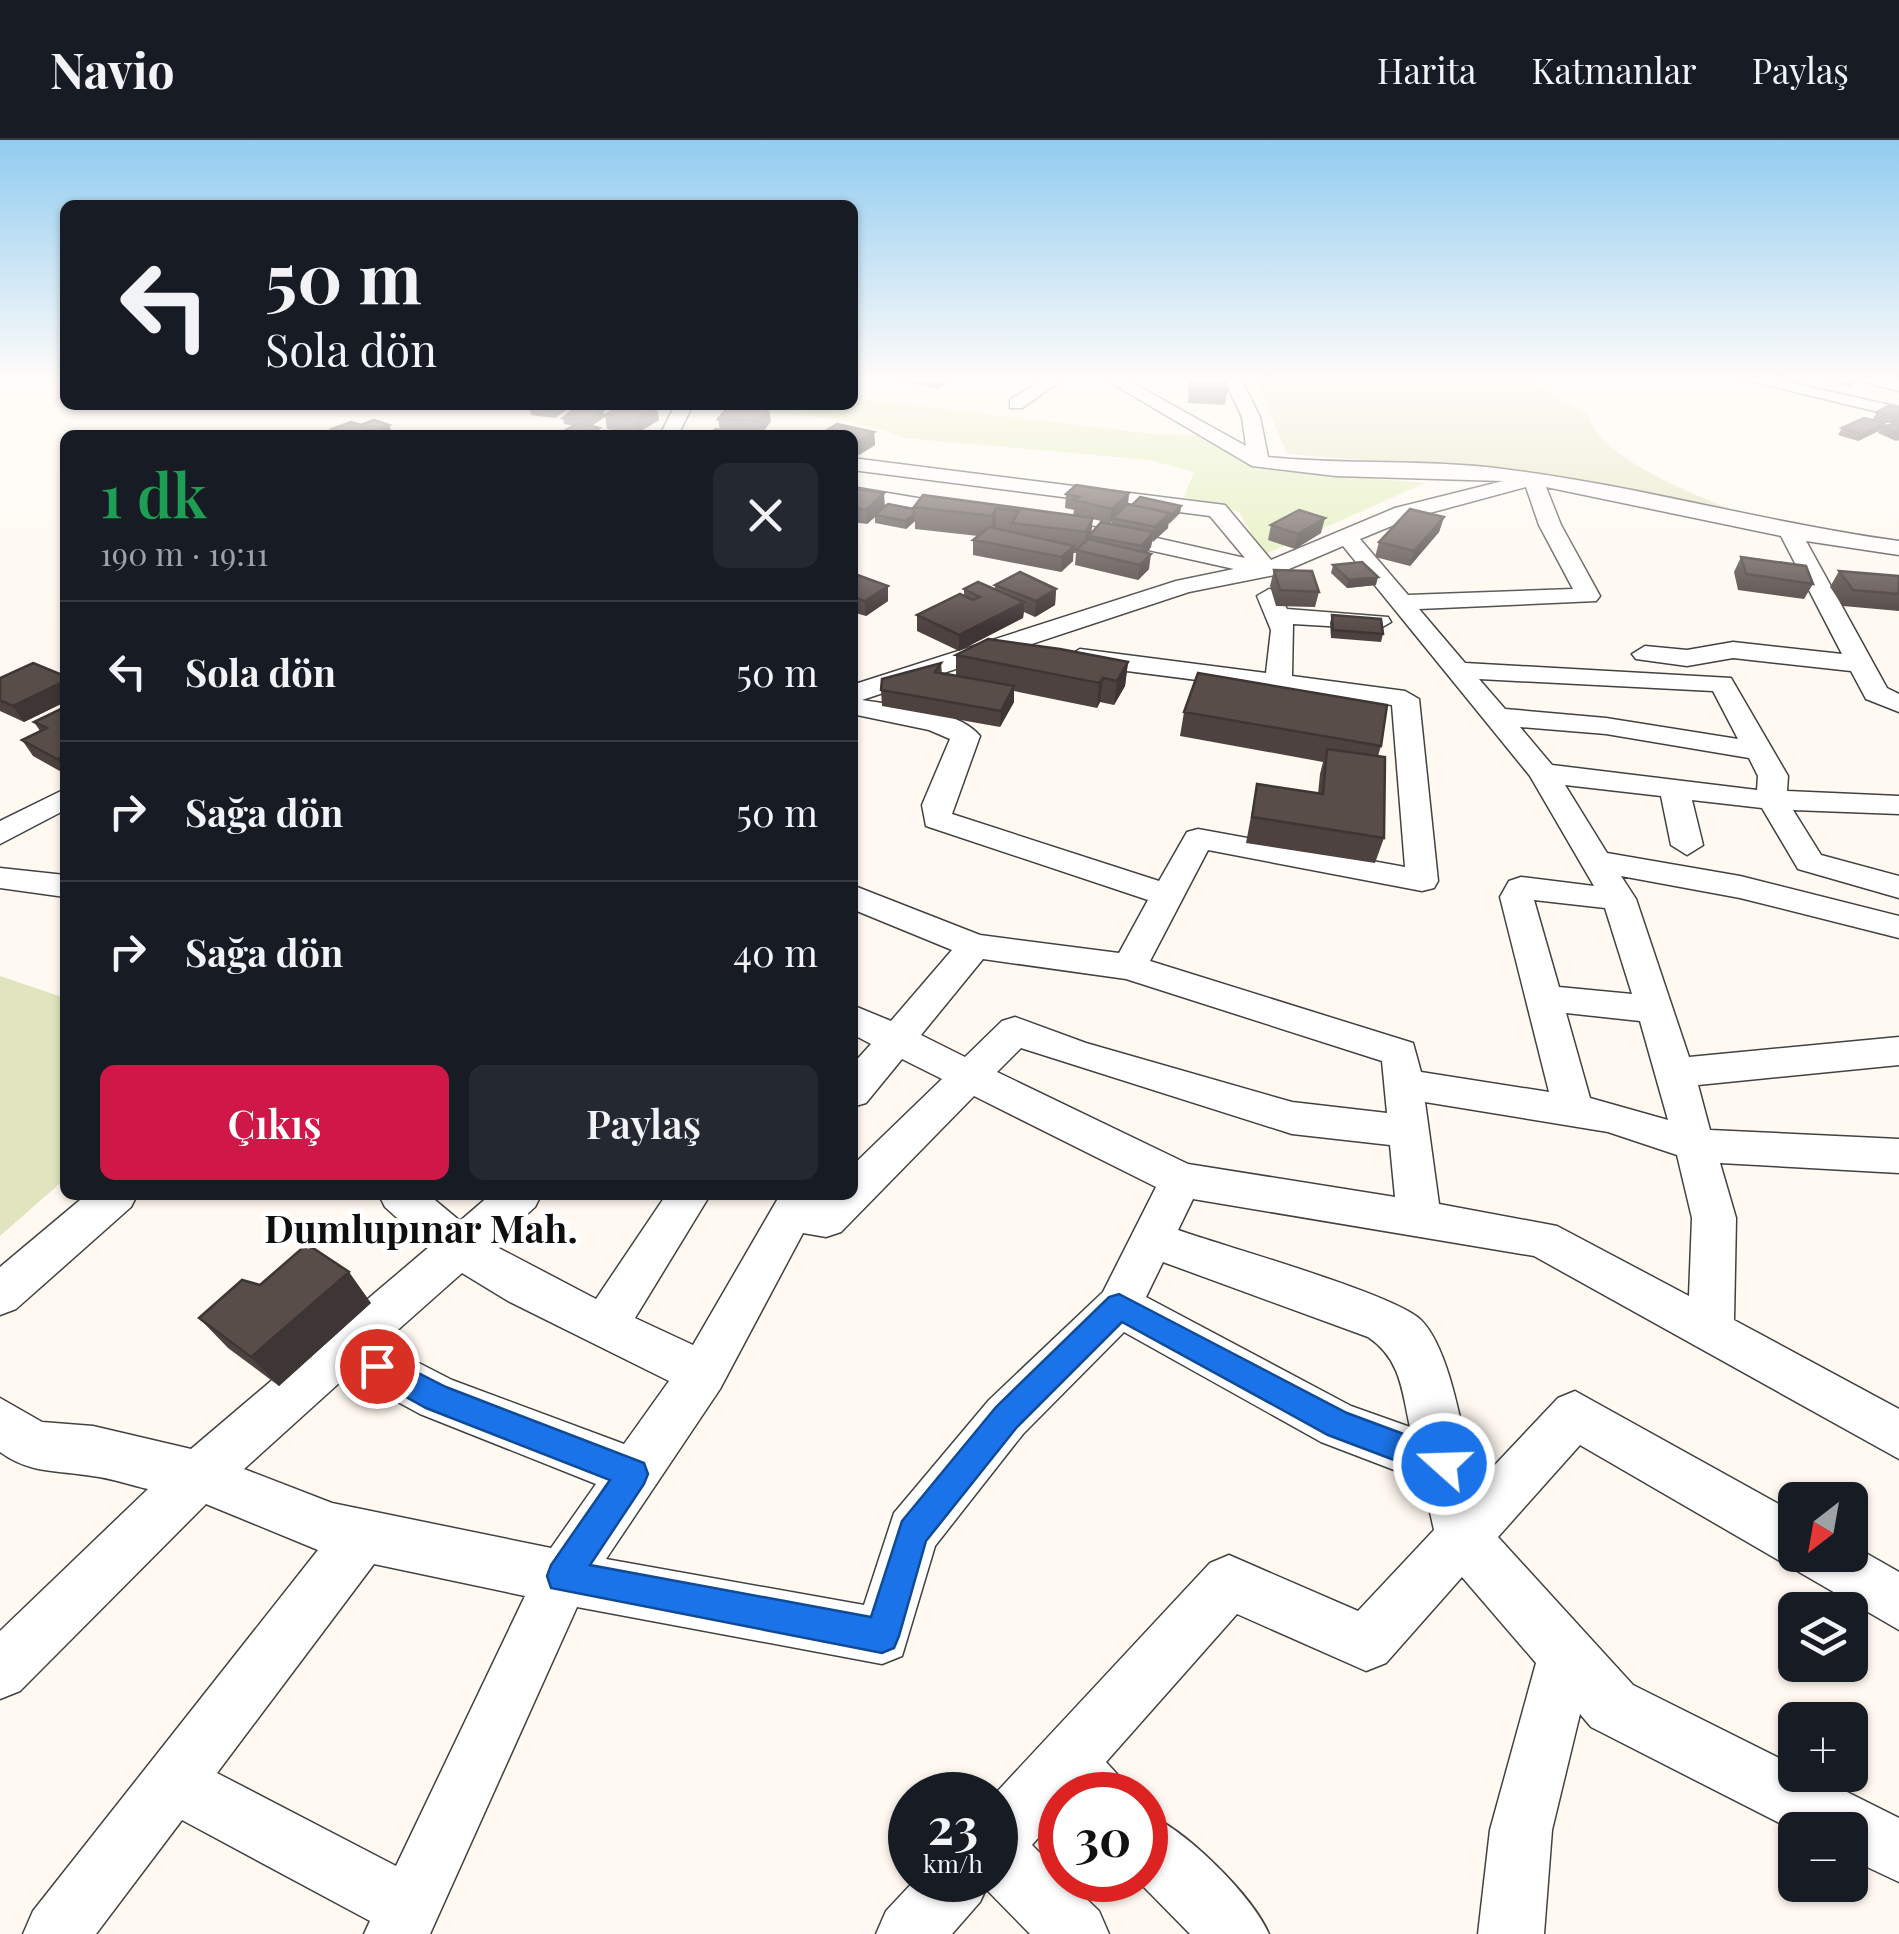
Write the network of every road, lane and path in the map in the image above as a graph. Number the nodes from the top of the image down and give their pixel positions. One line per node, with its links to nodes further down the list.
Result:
1 (1259, 462): 3 (street)
2 (858, 465): 8 (street)
3 (1533, 479): 5 (street); 6 (street); 9 (street)
4 (858, 494): 8 (street)
5 (1789, 531): 7 (street); 14 (street)
6 (1347, 536): 8 (street); 9 (street)
7 (1899, 548)
8 (1261, 571): 10 (street); 12 (street)
9 (1401, 602): 11 (street)
10 (1278, 616): 11 (street); 15 (street)
11 (1421, 626): 13 (street)
12 (1003, 647): 15 (street); 16 (street)
13 (1449, 659): 14 (street); 19 (street); 20 (street)
14 (1860, 664): 18 (street)
15 (1278, 683): 32 (street)
16 (858, 693)
17 (858, 695): 32 (street)
18 (1899, 704)
19 (1500, 718): 20 (street); 21 (street)
20 (1758, 751): 23 (street)
21 (1543, 773): 22 (street); 28 (street)
22 (1674, 789): 23 (street); 27 (street)
23 (1772, 800): 25 (street); 31 (street)
24 (60, 801): 26 (street)
25 (1899, 805)
26 (3, 830)
27 (1687, 845)
28 (1596, 861): 34 (street); 35 (street)
29 (0, 878): 30 (street)
30 (60, 885)
31 (1899, 886)
32 (1168, 895): 37 (street)
33 (858, 898): 36 (street)
34 (1619, 898): 38 (street); 39 (street)
35 (1899, 927)
36 (975, 946): 37 (street); 41 (street)
37 (1129, 966): 45 (street)
38 (1543, 998): 39 (street); 47 (street)
39 (1655, 1010): 43 (street)
40 (858, 1020): 41 (street)
41 (899, 1037): 44 (street); 46 (street)
42 (1899, 1051): 43 (street)
43 (1676, 1074): 49 (street)
44 (968, 1078): 48 (street); 51 (street); 52 (street)
45 (1404, 1084): 47 (street); 48 (street)
46 (858, 1085)
47 (1573, 1110): 49 (street)
48 (1409, 1131): 59 (street)
49 (1694, 1145): 50 (street); 65 (street)
50 (1899, 1156)
51 (1182, 1180): 59 (street); 60 (street)
52 (858, 1187)
53 (110, 1200): 62 (street)
54 (406, 1200): 61 (street)
55 (514, 1200): 61 (street)
56 (687, 1200): 64 (street)
57 (845, 1200): 58 (street)
58 (796, 1204): 67 (street)
59 (1419, 1216): 65 (street)
60 (1153, 1240): 63 (street); 70 (street)
61 (460, 1248): 64 (street); 66 (street)
62 (0, 1296)
63 (1119, 1306): 70 (street); 77 (street)
64 (605, 1325): 67 (street)
65 (1711, 1332): 69 (street)
66 (348, 1350): 71 (street); 72 (street)
67 (703, 1373): 71 (street)
68 (0, 1422): 72 (street)
69 (1899, 1435)
70 (1444, 1464): 75 (street)
71 (633, 1474): 77 (street)
72 (198, 1476): 74 (street); 80 (street)
73 (1778, 1532): 75 (street)
74 (363, 1535): 77 (street); 82 (street)
75 (1462, 1538): 79 (street); 81 (street)
76 (1847, 1572): 78 (street)
77 (563, 1576): 87 (street)
78 (1899, 1602)
79 (1566, 1656): 83 (street); 92 (street)
80 (0, 1670)
81 (1085, 1772)
82 (172, 1782): 87 (street); 88 (street)
83 (1899, 1851)
84 (1168, 1867): 91 (street)
85 (1018, 1876): 90 (street)
86 (938, 1902): 89 (street)
87 (404, 1921)
88 (56, 1934)
89 (909, 1934)
90 (1076, 1934)
91 (1236, 1934)
92 (1510, 1934)

